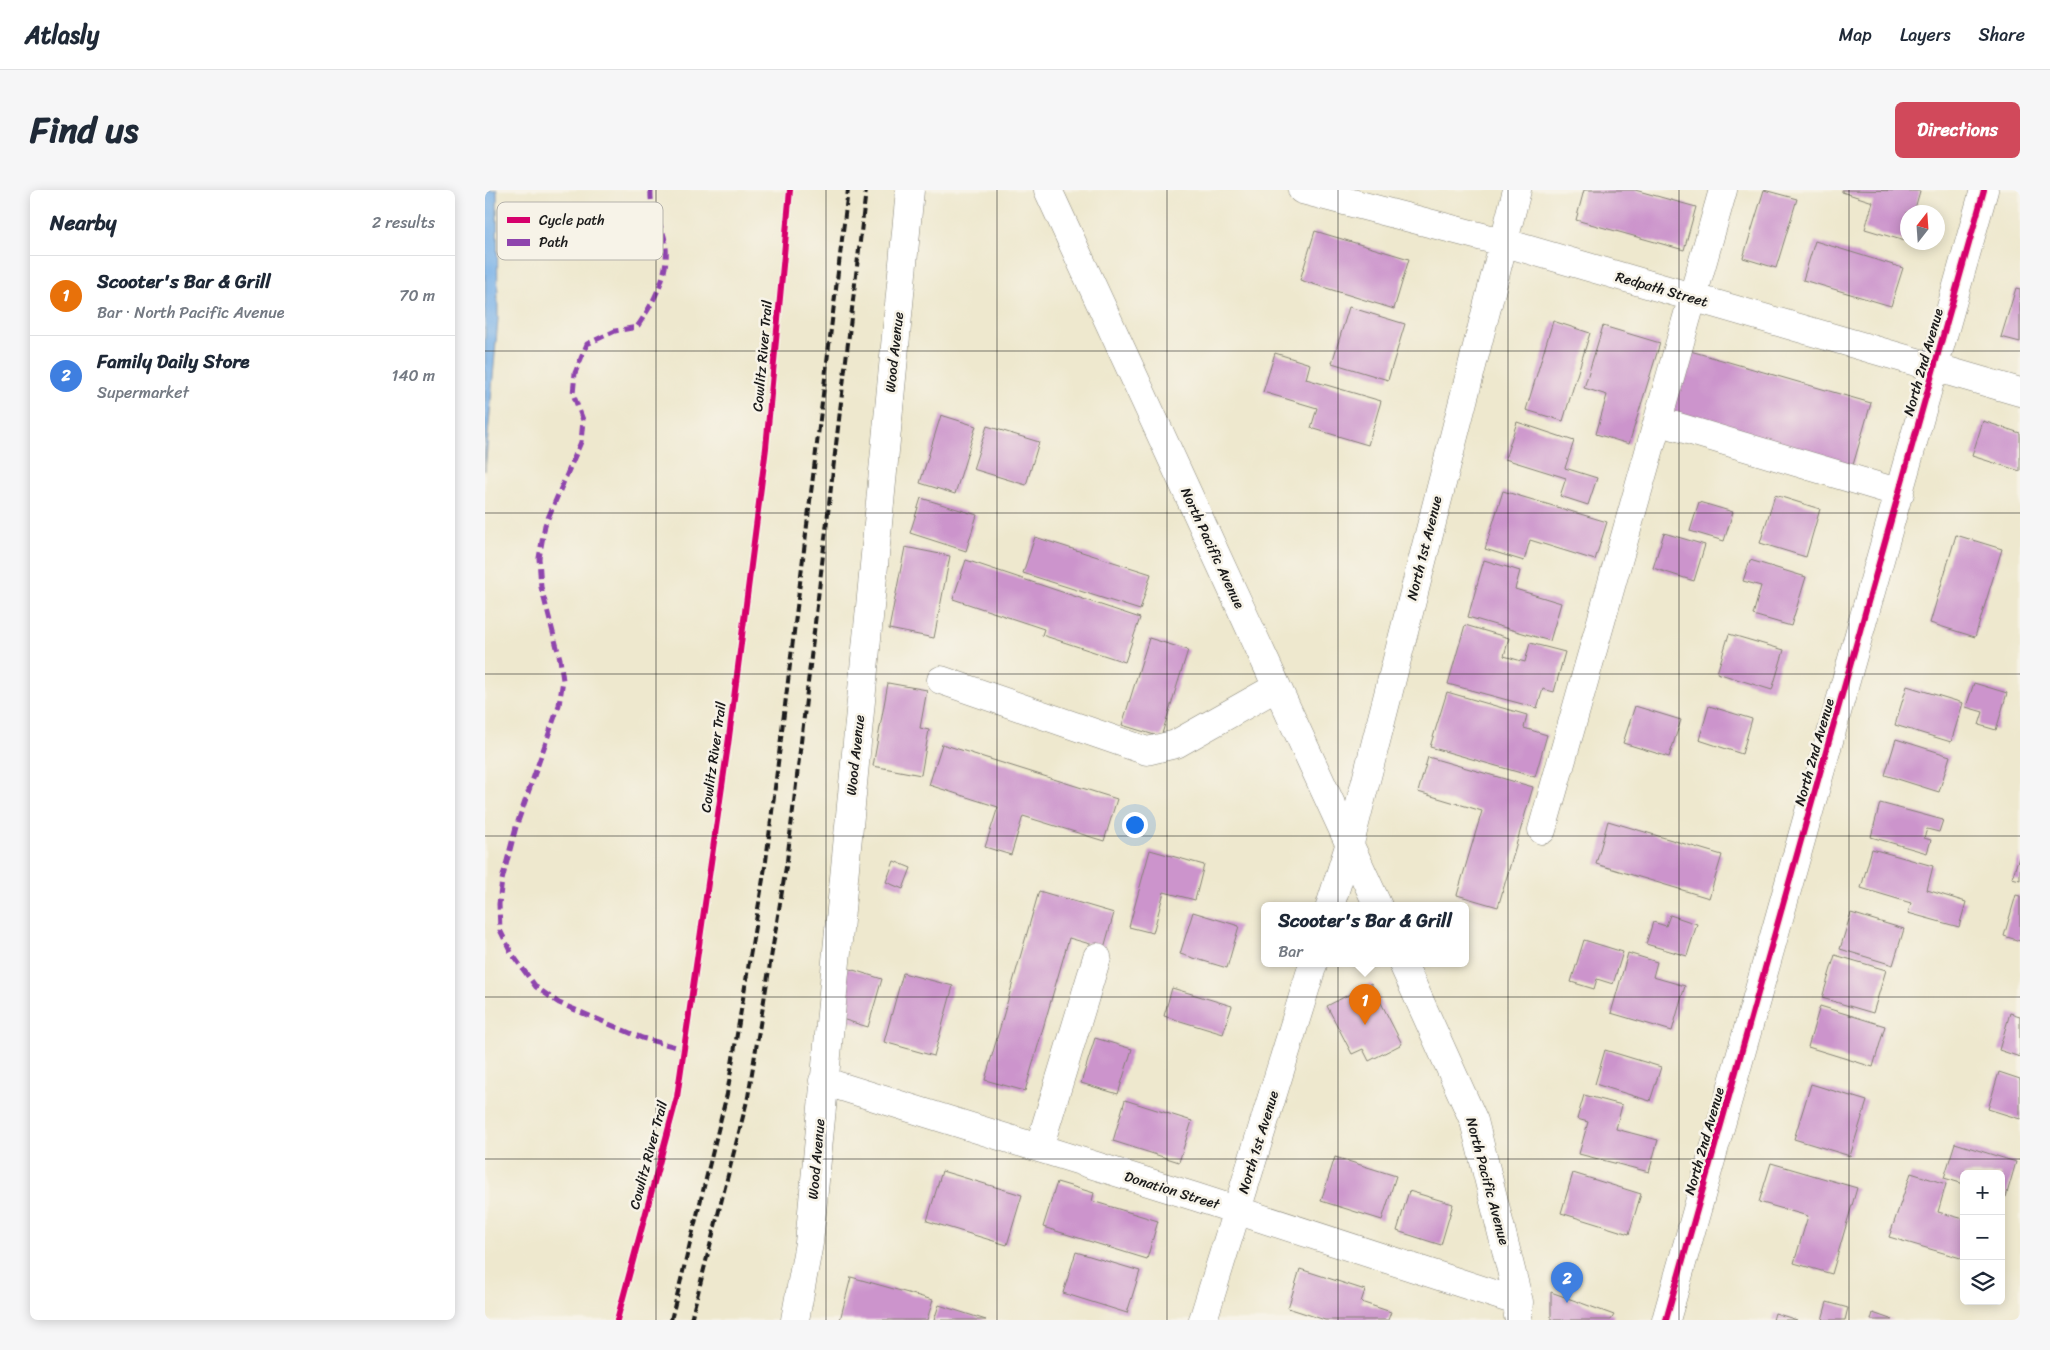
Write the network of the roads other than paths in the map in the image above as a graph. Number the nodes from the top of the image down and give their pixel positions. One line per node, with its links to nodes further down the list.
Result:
1 (910, 190): 22 (street, Wood Avenue)
2 (1048, 190): 14 (street, North Pacific Avenue)
3 (1302, 190): 7 (street, Redpath Street)
4 (1517, 190): 7 (street, North 1st Avenue)
5 (1723, 190): 8 (street)
6 (1985, 190): 9 (street, North 2nd Avenue)
7 (1502, 242): 8 (street, Redpath Street); 16 (street, North 1st Avenue)
8 (1693, 298): 9 (street, Redpath Street); 11 (street)
9 (1935, 369): 10 (street, Redpath Street); 12 (street, North 2nd Avenue)
10 (2020, 392)
11 (1658, 421): 12 (street); 15 (street)
12 (1900, 492): 28 (street, North 2nd Avenue)
13 (941, 680): 14 (street)
14 (1277, 687): 16 (street, North Pacific Avenue)
15 (1542, 830)
16 (1349, 843): 17 (street, North 1st Avenue); 18 (street, North Pacific Avenue)
17 (1331, 902)
18 (1376, 902)
19 (1097, 957): 23 (street)
20 (1312, 967): 24 (street, North 1st Avenue)
21 (1404, 967): 25 (street, North Pacific Avenue)
22 (823, 1081): 23 (street, Donation Street); 26 (street, Wood Avenue)
23 (1039, 1148): 24 (street, Donation Street)
24 (1237, 1210): 25 (street, Donation Street); 27 (street, North 1st Avenue)
25 (1519, 1311)
26 (795, 1320)
27 (1203, 1320)
28 (1666, 1320)

